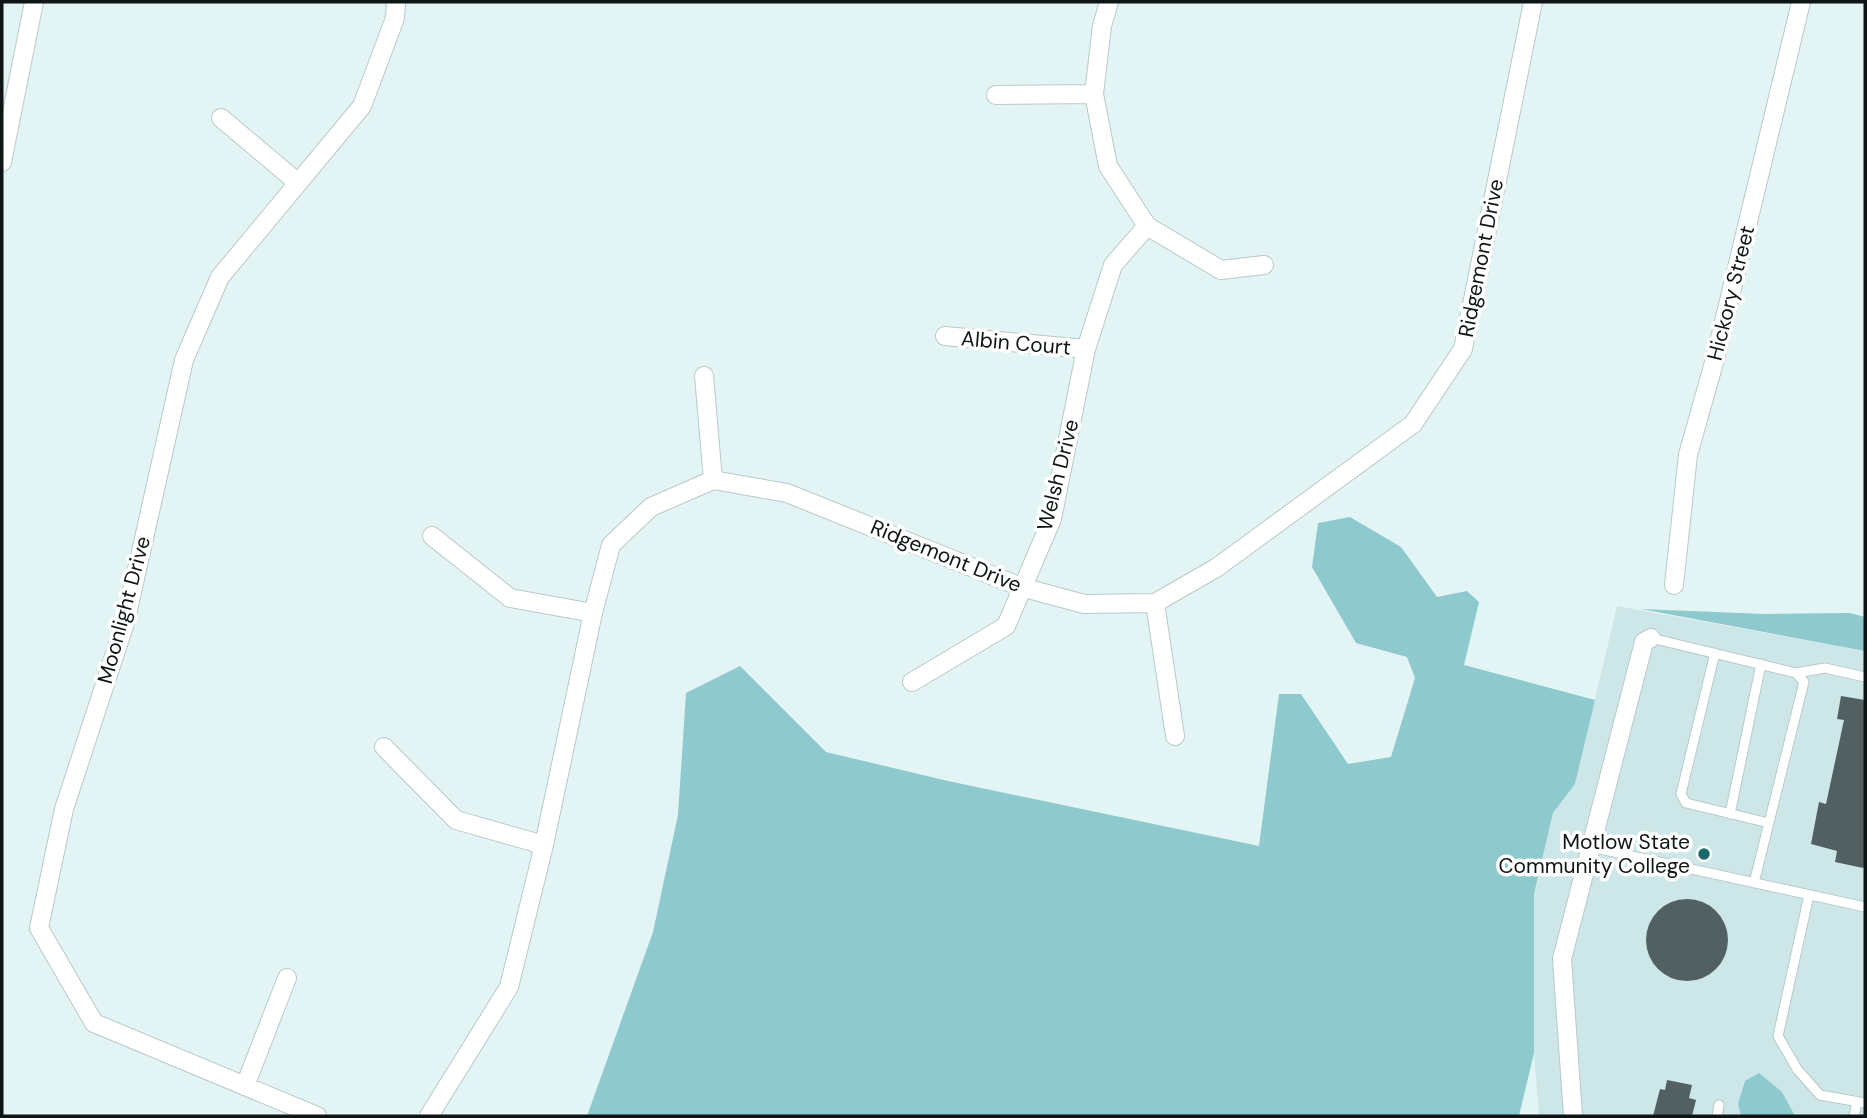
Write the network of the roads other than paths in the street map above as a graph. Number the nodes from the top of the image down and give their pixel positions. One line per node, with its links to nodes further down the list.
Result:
1 (34, 2): 9 (street)
2 (396, 2): 11 (street, Moonlight Drive)
3 (1109, 2): 6 (street)
4 (1533, 2): 21 (street, Ridgemont Drive)
5 (1801, 2): 19 (street, Hickory Street)
6 (1094, 94): 7 (street); 12 (street)
7 (996, 95)
8 (220, 118): 11 (street)
9 (4, 142): 10 (street)
10 (2, 162)
11 (297, 182): 39 (street, Moonlight Drive)
12 (1147, 226): 13 (street); 15 (street, Welsh Drive)
13 (1264, 265)
14 (945, 336): 15 (street, Albin Court)
15 (1086, 349): 20 (street, Welsh Drive)
16 (704, 376): 17 (street)
17 (713, 480): 20 (street, Ridgemont Drive); 22 (street)
18 (432, 536): 22 (street)
19 (1674, 585)
20 (1021, 587): 21 (street, Ridgemont Drive); 28 (street, Welsh Drive)
21 (1155, 603): 29 (street)
22 (593, 612): 33 (street)
23 (1651, 638): 24 (lane); 34 (street)
24 (1715, 653): 25 (lane); 31 (lane)
25 (1761, 664): 26 (lane); 31 (lane)
26 (1796, 673): 27 (lane); 32 (lane)
27 (1865, 677)
28 (912, 682)
29 (1175, 736)
30 (384, 747): 33 (street)
31 (1730, 814): 32 (lane)
32 (1769, 823): 35 (lane)
33 (544, 845): 43 (street)
34 (1591, 847): 35 (lane); 44 (street)
35 (1754, 883): 36 (lane)
36 (1809, 895): 37 (lane); 40 (lane)
37 (1865, 907)
38 (287, 978): 39 (street)
39 (245, 1086): 42 (street, Moonlight Drive)
40 (1861, 1103): 46 (lane)
41 (1719, 1105): 45 (lane)
42 (317, 1116)
43 (429, 1116)
44 (1573, 1116)
45 (1717, 1116)
46 (1854, 1116)

